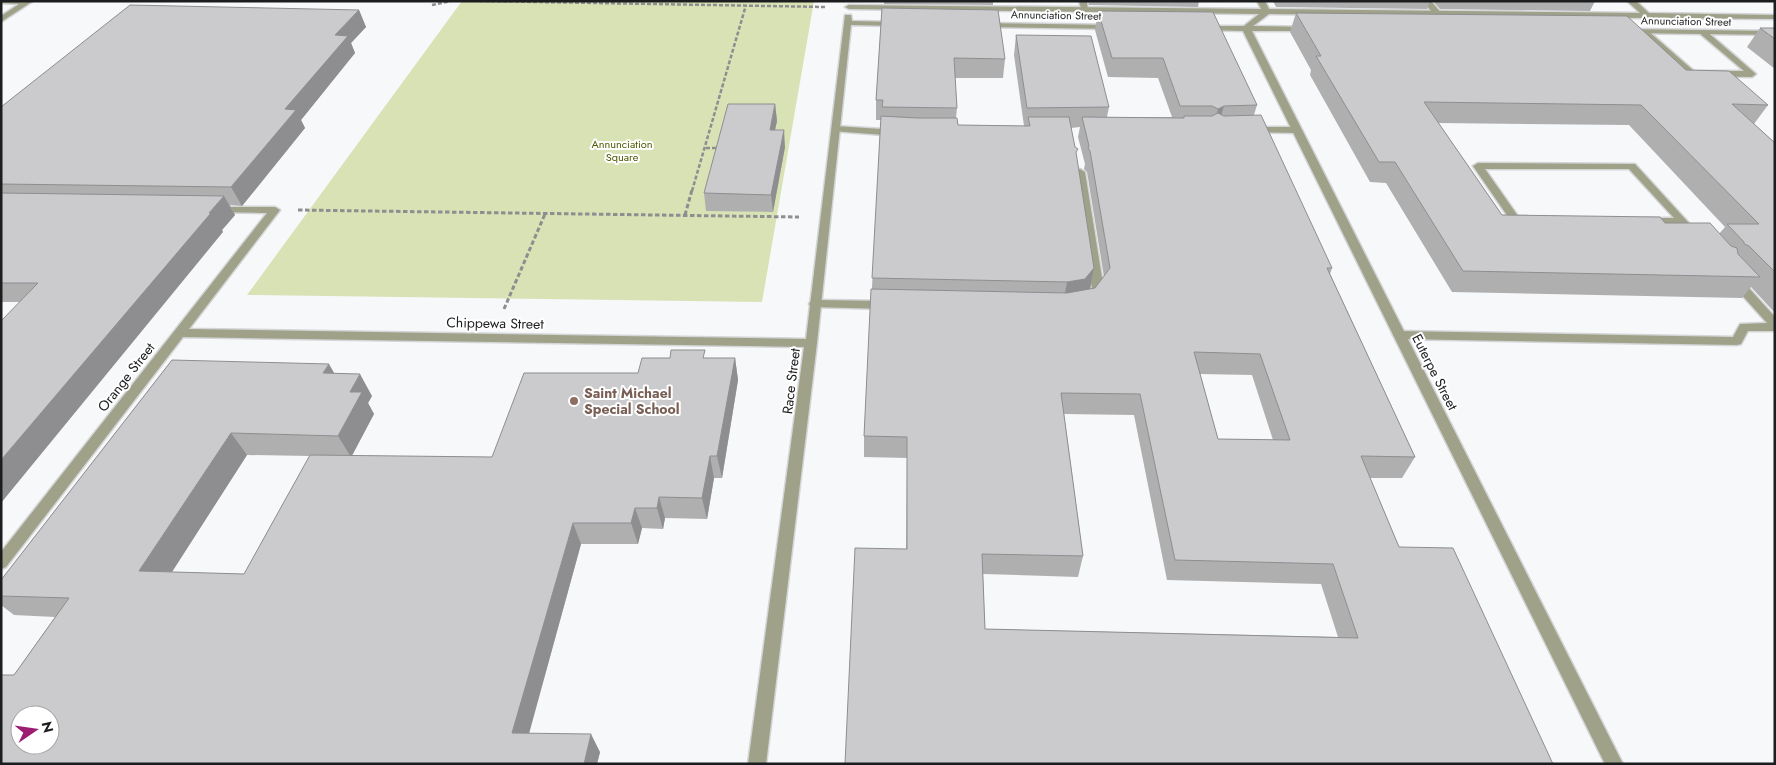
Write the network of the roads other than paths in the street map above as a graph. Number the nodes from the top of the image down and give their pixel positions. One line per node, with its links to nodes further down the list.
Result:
1 (1, 1): 2 (street)
2 (28, 1): 12 (street)
3 (1083, 1): 8 (street)
4 (1427, 1): 9 (street)
5 (1631, 1): 10 (street)
6 (849, 4): 8 (street, Annunciation Street); 13 (street, Race Street)
7 (1263, 7): 8 (street, Annunciation Street); 9 (street, Annunciation Street); 18 (street)
8 (1085, 10)
9 (1438, 14): 10 (street, Annunciation Street)
10 (1647, 15): 11 (street, Annunciation Street); 22 (street)
11 (1775, 17)
12 (1, 20)
13 (847, 23): 14 (street); 25 (street, Race Street)
14 (907, 24)
15 (977, 25): 16 (street, Annunciation Street)
16 (1126, 27)
17 (1196, 28): 18 (street)
18 (1246, 28): 19 (street); 27 (street, Euterpe Street)
19 (1315, 29)
20 (1614, 31): 21 (street, Annunciation Street)
21 (1644, 32): 22 (street, Annunciation Street); 23 (street)
22 (1666, 32): 23 (street, Annunciation Street)
23 (1702, 32): 24 (street, Annunciation Street)
24 (1775, 33)
25 (835, 129): 28 (street); 36 (street, Race Street)
26 (1242, 130): 27 (street)
27 (1296, 130): 41 (street, Euterpe Street)
28 (908, 133)
29 (1079, 166): 38 (street)
30 (206, 209): 40 (street, Orange Street)
31 (1534, 219): 33 (street)
32 (1633, 221): 33 (street)
33 (1682, 221): 34 (street)
34 (1701, 243)
35 (1727, 271): 39 (street)
36 (815, 304): 37 (street); 42 (street, Race Street)
37 (894, 306)
38 (1078, 306)
39 (1775, 326): 41 (street)
40 (179, 333): 42 (street, Chippewa Street); 43 (street, Orange Street)
41 (1399, 335): 45 (street, Euterpe Street)
42 (811, 342): 44 (street, Race Street)
43 (1, 563)
44 (757, 764)
45 (1614, 764)

